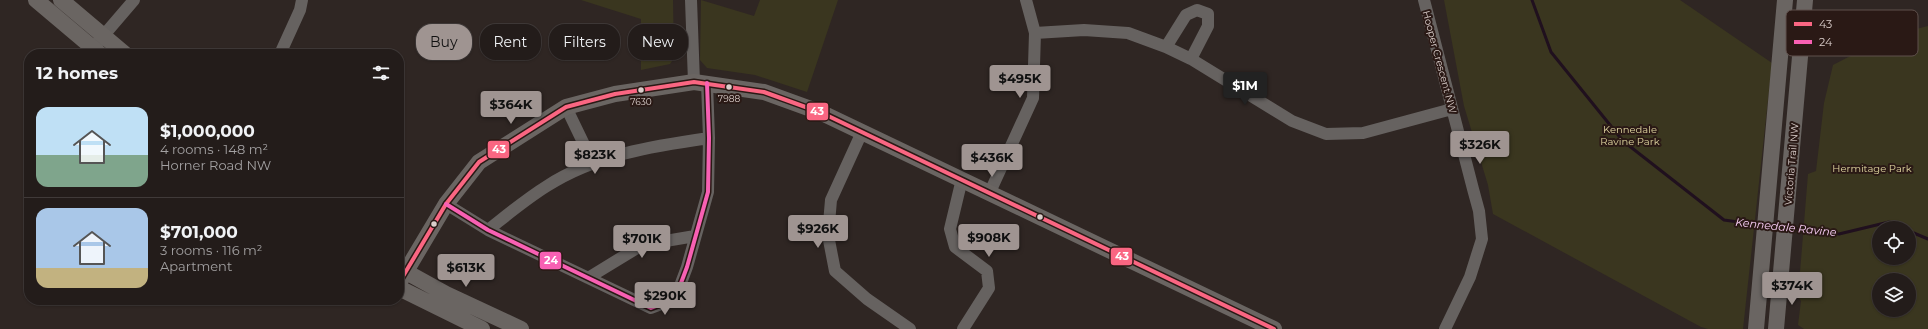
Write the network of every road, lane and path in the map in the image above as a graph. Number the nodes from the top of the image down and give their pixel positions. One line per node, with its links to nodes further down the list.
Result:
1 (36, 0): 12 (street)
2 (61, 0): 12 (street)
3 (134, 0): 12 (street)
4 (302, 0): 15 (street)
5 (691, 0): 18 (street)
6 (1026, 0): 11 (street)
7 (1424, 0): 20 (street, Hooper Crescent NW)
8 (1785, 0): 39 (street, Victoria Trail NW)
9 (1805, 0): 10 (street, Victoria Trail NW)
10 (1804, 10)
11 (1035, 33): 13 (street); 25 (street)
12 (99, 46): 14 (street)
13 (1166, 47): 17 (street); 17 (street)
14 (109, 49)
15 (282, 49)
16 (1800, 56): 40 (street, Victoria Trail NW)
17 (1191, 59): 20 (street)
18 (700, 83): 19 (street); 21 (street); 22 (street)
19 (566, 107): 23 (street); 26 (street)
20 (1452, 109): 38 (street, Hooper Crescent NW)
21 (862, 132): 24 (street); 35 (street)
22 (709, 138): 23 (street); 28 (street)
23 (593, 162): 27 (street)
24 (962, 179): 25 (street); 36 (street)
25 (990, 192): 37 (street)
26 (446, 204): 27 (street); 29 (street)
27 (488, 230): 31 (street)
28 (695, 236): 31 (street); 31 (street)
29 (404, 270)
30 (404, 276): 34 (street)
31 (588, 278)
32 (404, 290): 33 (street)
33 (482, 329)
34 (521, 329)
35 (910, 329)
36 (963, 329)
37 (1274, 329)
38 (1445, 329)
39 (1756, 329)
40 (1776, 329)

